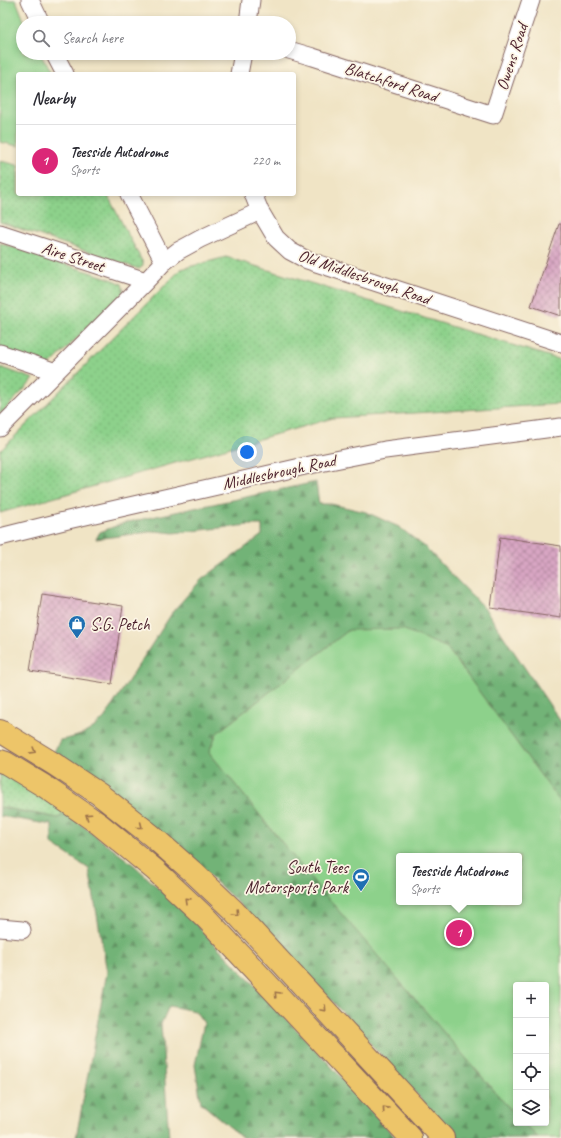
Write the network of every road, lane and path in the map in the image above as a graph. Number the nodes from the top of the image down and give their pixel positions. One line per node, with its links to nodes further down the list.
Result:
1 (30, 0): 4 (street)
2 (251, 0): 5 (street)
3 (530, 0): 11 (street, Owens Road)
4 (37, 16)
5 (249, 16)
6 (296, 52): 11 (street, Blatchford Road)
7 (58, 60): 9 (street)
8 (242, 60): 10 (street)
9 (64, 72)
10 (239, 72)
11 (493, 115)
12 (130, 196): 16 (street)
13 (254, 196): 14 (street, Old Middlesbrough Road)
14 (260, 211): 16 (street); 18 (street, Old Middlesbrough Road)
15 (0, 233): 17 (street, Aire Street)
16 (164, 262): 17 (street)
17 (146, 281): 20 (street)
18 (561, 343)
19 (0, 353): 20 (street)
20 (56, 372): 22 (street)
21 (561, 427): 23 (street, Middlesbrough Road)
22 (0, 428)
23 (0, 537)
24 (0, 731): 29 (highway, one-way to 29)
25 (0, 761): 28 (highway, one-way to 25)
26 (0, 928): 27 (street)
27 (22, 930)
28 (411, 1138)
29 (443, 1138)

